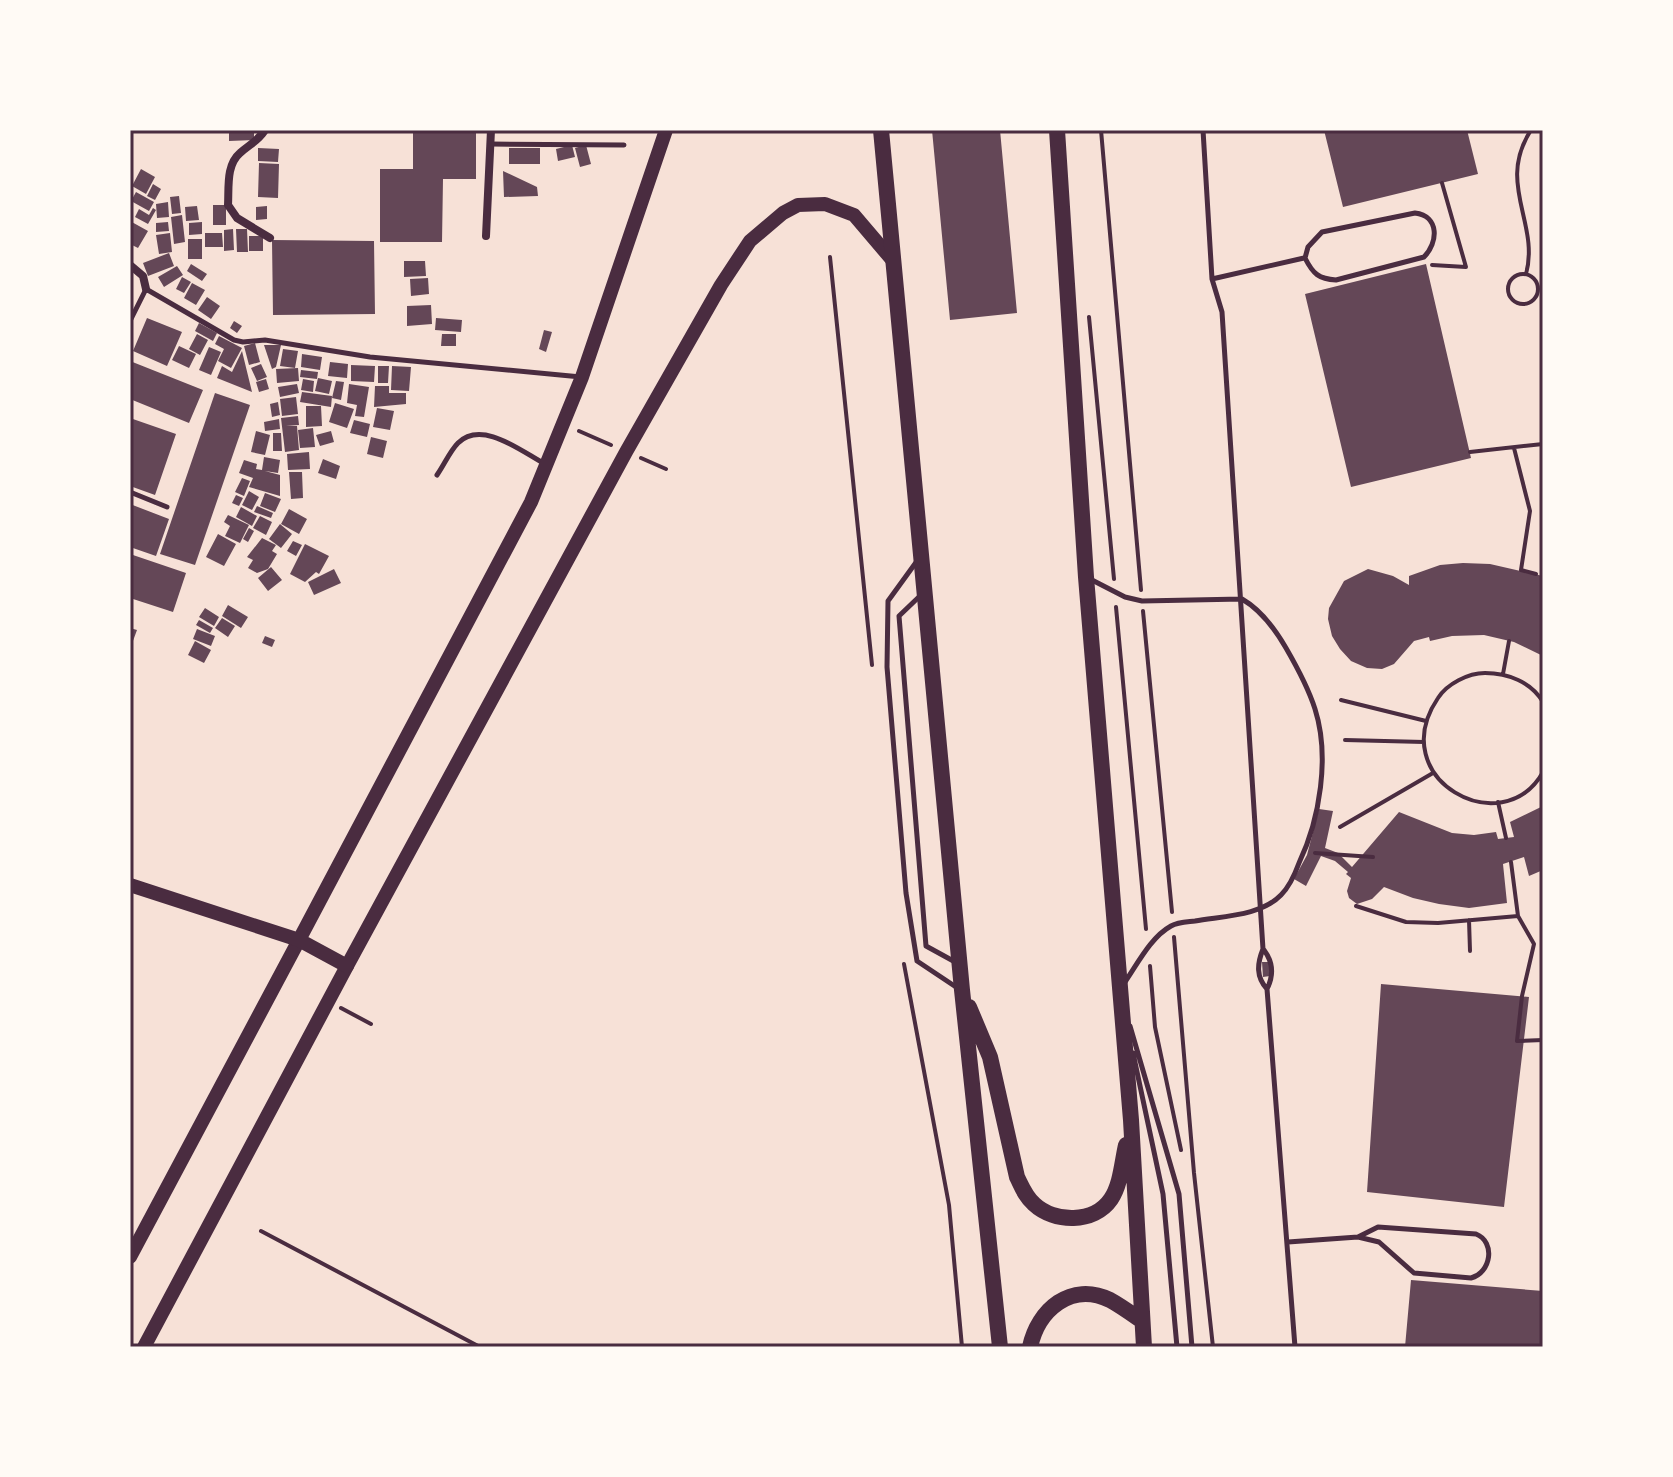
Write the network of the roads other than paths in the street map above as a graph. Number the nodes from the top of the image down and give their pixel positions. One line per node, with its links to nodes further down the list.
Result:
1 (265, 130): 10 (street)
2 (491, 130): 7 (street)
3 (666, 130): 17 (main road)
4 (881, 130): 12 (main road)
5 (1057, 130): 23 (main road)
6 (1203, 130): 14 (lane)
7 (490, 144): 8 (lane); 9 (street)
8 (624, 145)
9 (486, 236)
10 (270, 238)
11 (1305, 258): 11 (lane); 14 (lane)
12 (894, 262): 22 (main road); 31 (main road)
13 (130, 265): 15 (street)
14 (1212, 279): 25 (lane)
15 (146, 289): 16 (lane); 17 (lane)
16 (130, 321)
17 (582, 377): 18 (main road)
18 (546, 465): 19 (lane); 28 (main road)
19 (437, 475)
20 (130, 492): 21 (lane)
21 (167, 507)
22 (923, 554): 24 (main road); 33 (lane)
23 (1086, 577): 25 (lane); 34 (main road)
24 (926, 591): 30 (main road); 30 (lane)
25 (1242, 599): 27 (lane); 27 (lane)
26 (130, 885): 28 (main road)
27 (1260, 908): 29 (lane); 34 (lane)
28 (299, 940): 31 (main road); 38 (main road)
29 (1263, 949): 32 (lane); 32 (lane)
30 (960, 964): 33 (main road)
31 (347, 966): 40 (main road)
32 (1267, 989): 37 (lane)
33 (962, 990): 35 (main road); 41 (main road)
34 (1120, 990): 35 (main road); 44 (lane); 45 (lane)
35 (1131, 1120): 39 (main road)
36 (1358, 1237): 36 (lane); 37 (lane)
37 (1288, 1242): 46 (lane)
38 (130, 1257)
39 (1142, 1321): 42 (main road); 43 (main road)
40 (144, 1347)
41 (1000, 1347)
42 (1030, 1347)
43 (1144, 1347)
44 (1177, 1347)
45 (1192, 1347)
46 (1295, 1347)

